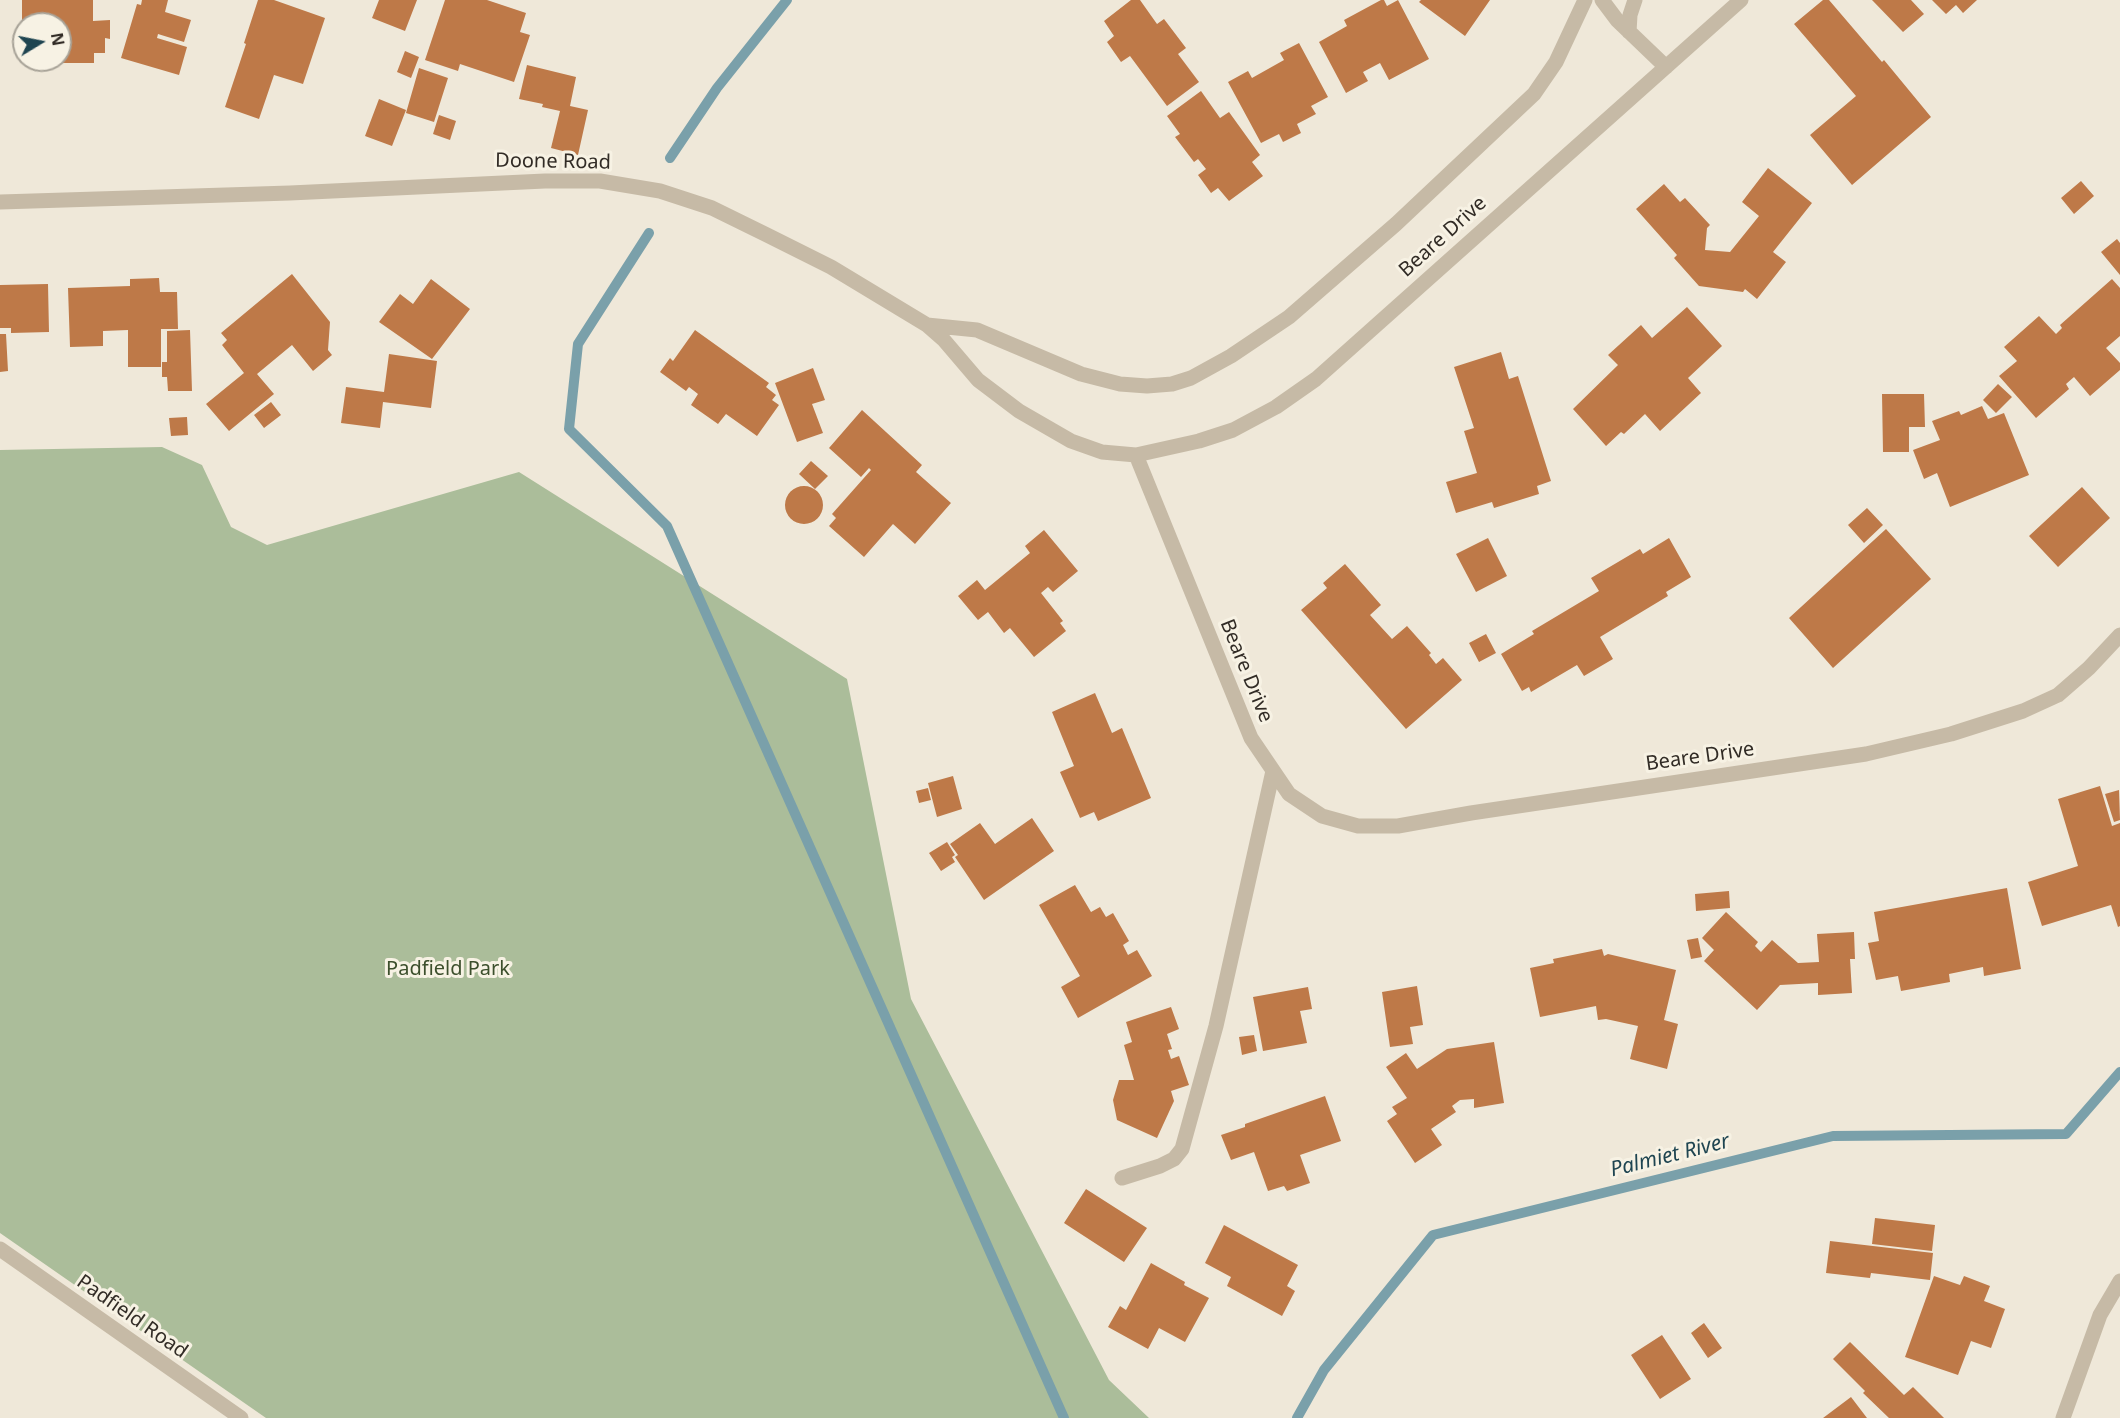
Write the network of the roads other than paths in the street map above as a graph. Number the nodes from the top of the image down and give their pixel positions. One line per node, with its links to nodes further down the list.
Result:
1 (1586, 0): 8 (street)
2 (1602, 0): 5 (street)
3 (1635, 0): 5 (street)
4 (1741, 0): 6 (street, Beare Drive)
5 (1629, 32): 6 (street)
6 (1666, 67): 9 (street, Beare Drive)
7 (0, 202): 8 (street, Doone Road)
8 (927, 325): 9 (street, Doone Road)
9 (1136, 454): 11 (street, Beare Drive)
10 (2120, 635): 11 (street, Beare Drive)
11 (1273, 771): 12 (street)
12 (1122, 1179)
13 (0, 1249): 15 (street, Padfield Road)
14 (2120, 1281): 16 (street)
15 (241, 1418)
16 (2063, 1418)

